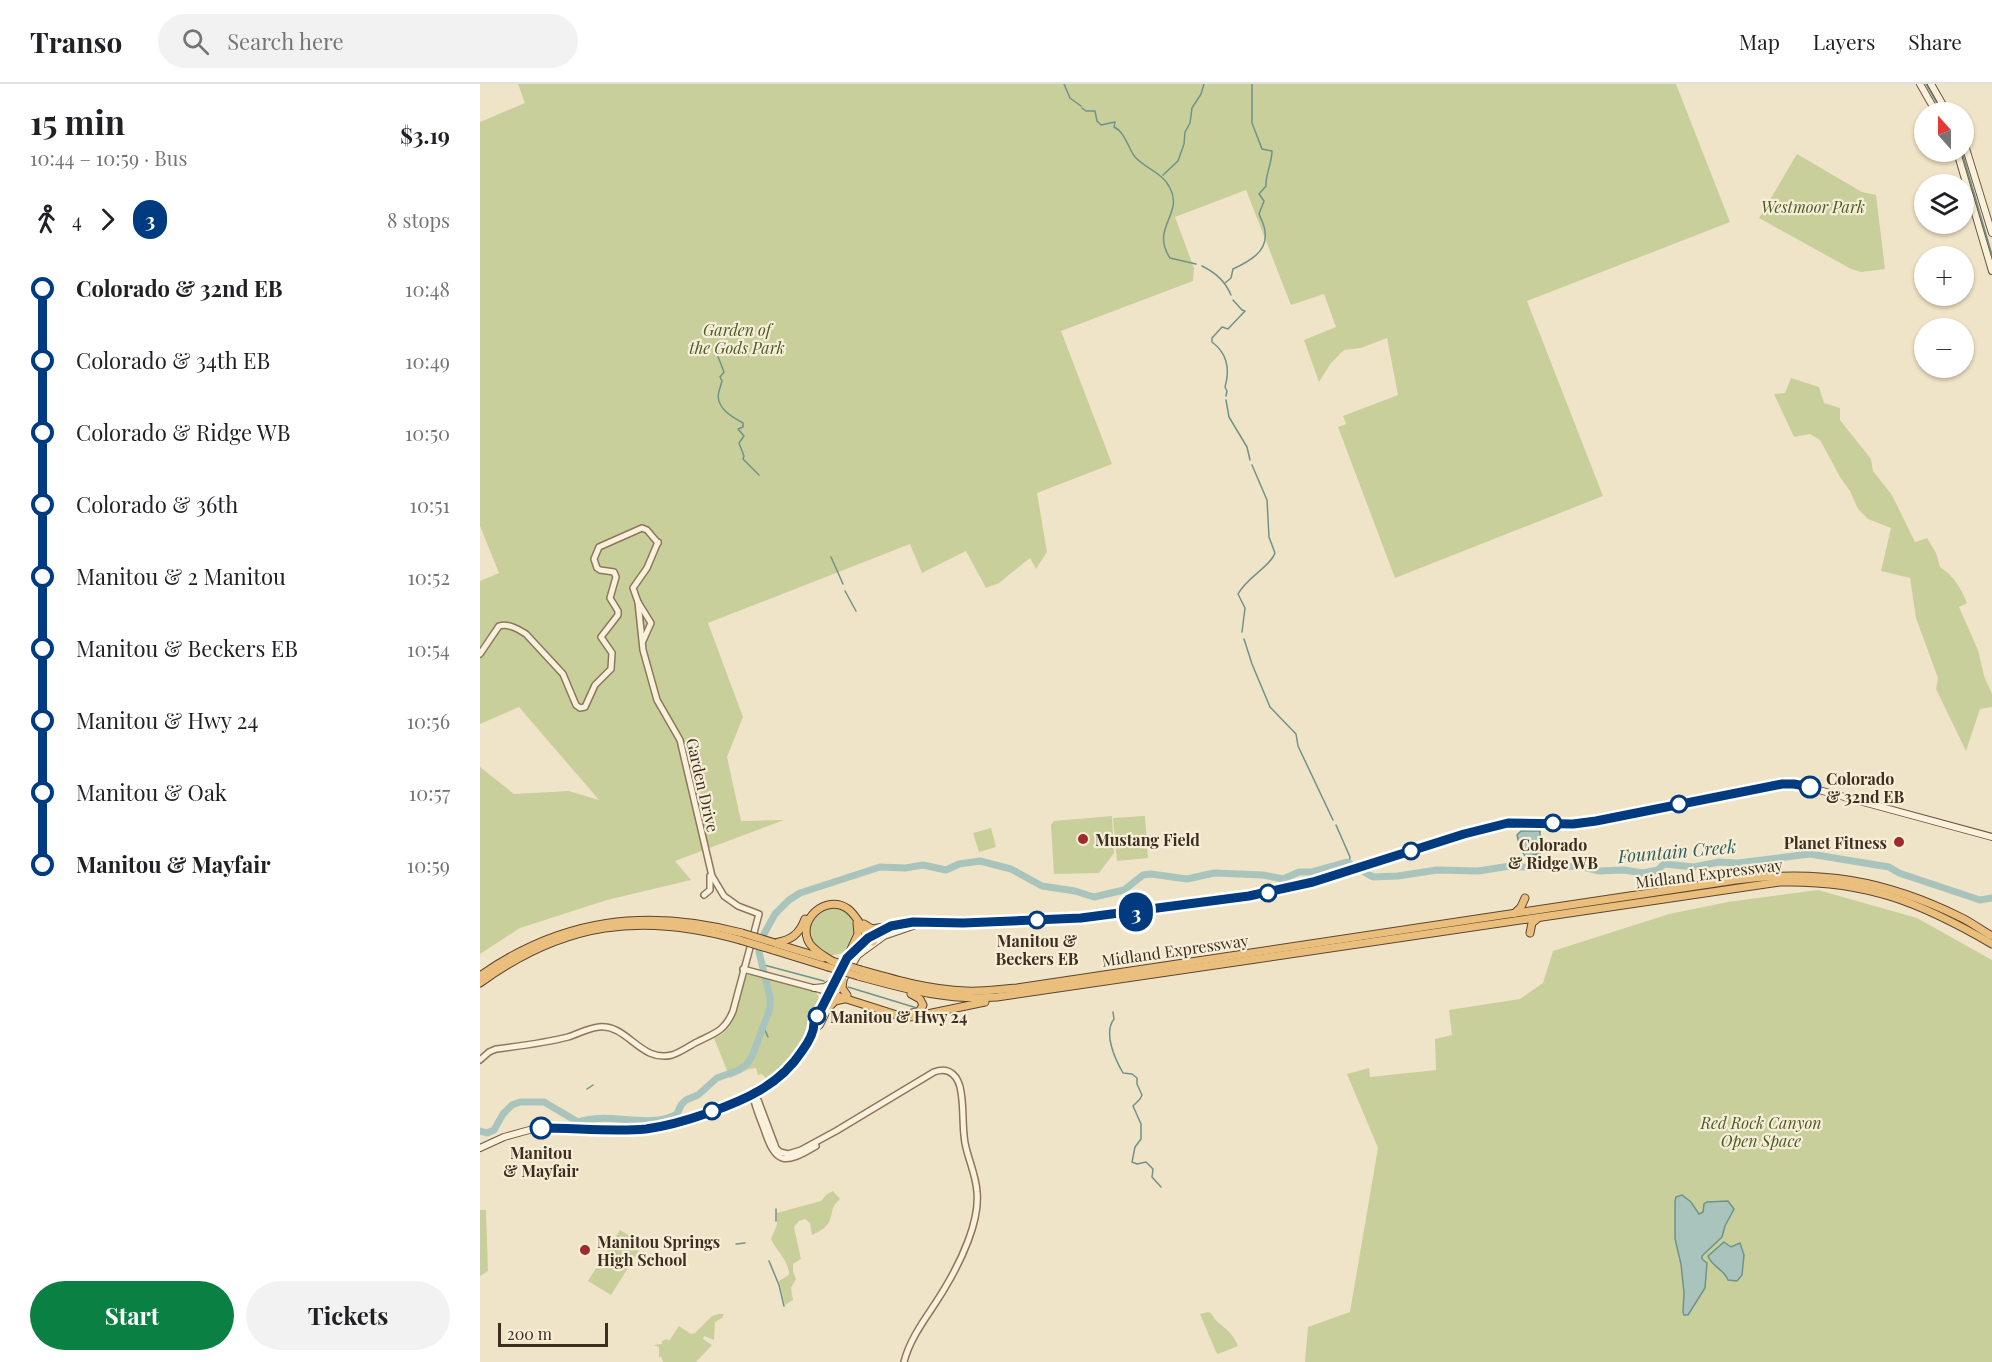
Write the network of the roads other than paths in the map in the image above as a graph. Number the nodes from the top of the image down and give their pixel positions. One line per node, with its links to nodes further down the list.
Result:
1 (1920, 84): 3 (main road)
2 (1931, 84): 4 (main road)
3 (1930, 102)
4 (1941, 102)
5 (1960, 162): 8 (main road)
6 (1970, 162): 7 (main road)
7 (1992, 233)
8 (1992, 271)
9 (638, 602): 10 (street, Garden Drive); 10 (street, Garden Drive); 11 (street, Garden Drive)
10 (642, 643): 13 (street, Garden Drive)
11 (480, 654)
12 (1992, 837): 20 (main road)
13 (710, 871): 15 (street); 29 (street, Garden Drive)
14 (1889, 892): 16 (highway, Midland Expressway); 22 (highway); 25 (highway)
15 (704, 895)
16 (1540, 913): 17 (highway, Midland Expressway); 17 (highway)
17 (1527, 915): 18 (highway, Midland Expressway); 18 (highway)
18 (1513, 917): 32 (highway, Midland Expressway)
19 (860, 922): 21 (highway); 24 (highway); 26 (highway); 27 (highway); 28 (highway)
20 (920, 924): 21 (main road); 24 (main road)
21 (891, 926): 24 (main road)
22 (1992, 935)
23 (741, 937): 26 (highway, Midland Expressway, bridge); 31 (highway, Midland Expressway); 36 (highway, Midland Expressway)
24 (871, 938): 27 (main road); 34 (main road)
25 (1992, 944)
26 (774, 947): 28 (highway, Midland Expressway)
27 (847, 958): 33 (main road)
28 (830, 964): 30 (highway, Midland Expressway, bridge)
29 (744, 969): 37 (street); 42 (street)
30 (860, 973): 32 (highway, Midland Expressway); 35 (highway, Midland Expressway)
31 (480, 976)
32 (1104, 978): 38 (highway, Midland Expressway)
33 (834, 980): 37 (main road); 39 (main road)
34 (843, 980): 39 (main road); 40 (highway)
35 (875, 981): 38 (highway, Midland Expressway); 40 (highway)
36 (480, 983)
37 (814, 988): 39 (street); 41 (main road)
38 (1045, 991): 40 (highway)
39 (833, 993): 40 (highway); 41 (main road)
40 (848, 997): 41 (highway)
41 (826, 1006): 43 (main road)
42 (480, 1060)
43 (753, 1095): 44 (main road); 45 (street)
44 (480, 1148)
45 (904, 1362)

